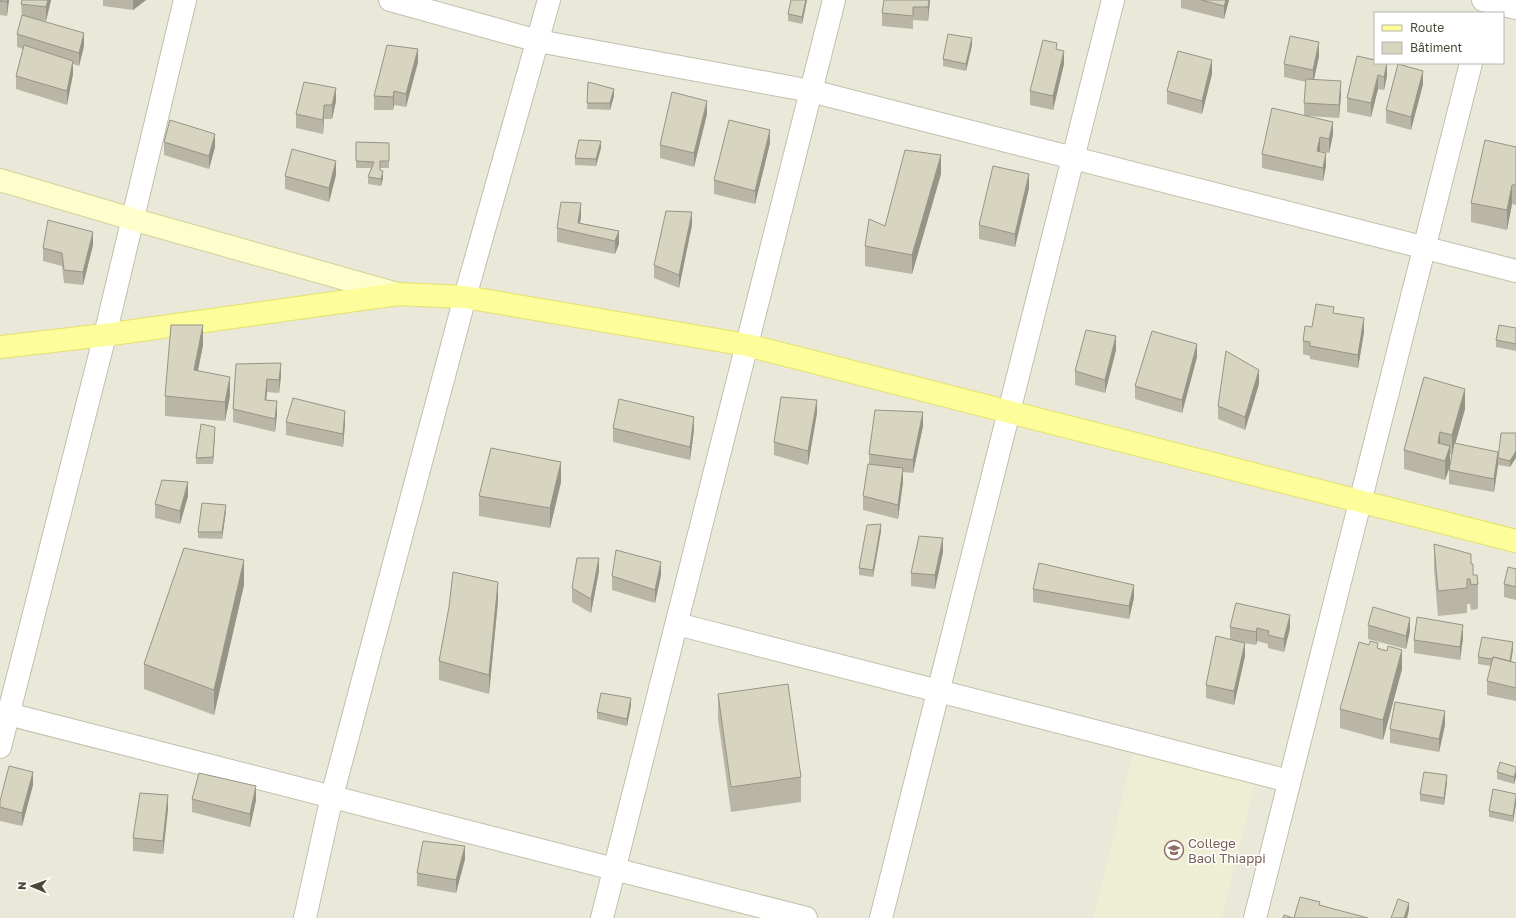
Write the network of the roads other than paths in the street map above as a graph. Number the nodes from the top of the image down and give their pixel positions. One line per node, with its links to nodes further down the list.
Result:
1 (184, 0): 13 (street)
2 (390, 0): 8 (street)
3 (549, 0): 8 (street)
4 (834, 0): 10 (street)
5 (1113, 0): 11 (street)
6 (1485, 3): 7 (street)
7 (1516, 8)
8 (538, 42): 10 (street); 17 (street)
9 (1470, 64): 14 (street)
10 (811, 91): 11 (street); 19 (street)
11 (1074, 158): 14 (street); 21 (street)
12 (0, 180): 13 (main road)
13 (132, 219): 16 (main road); 18 (street)
14 (1424, 248): 15 (street); 22 (street)
15 (1516, 271)
16 (398, 294): 17 (main road); 18 (main road)
17 (465, 297): 19 (main road); 29 (street)
18 (105, 335): 20 (main road); 26 (street)
19 (747, 344): 21 (main road); 24 (street)
20 (0, 347)
21 (1009, 411): 22 (main road); 25 (street)
22 (1360, 501): 23 (main road); 28 (street)
23 (1516, 541)
24 (677, 624): 25 (street); 30 (street)
25 (939, 691): 28 (street); 34 (street)
26 (4, 713): 27 (street); 29 (street)
27 (0, 747)
28 (1289, 780): 35 (street)
29 (332, 796): 30 (street); 31 (street)
30 (615, 869): 32 (street); 33 (street)
31 (305, 918)
32 (602, 918)
33 (806, 918)
34 (881, 918)
35 (1255, 918)

